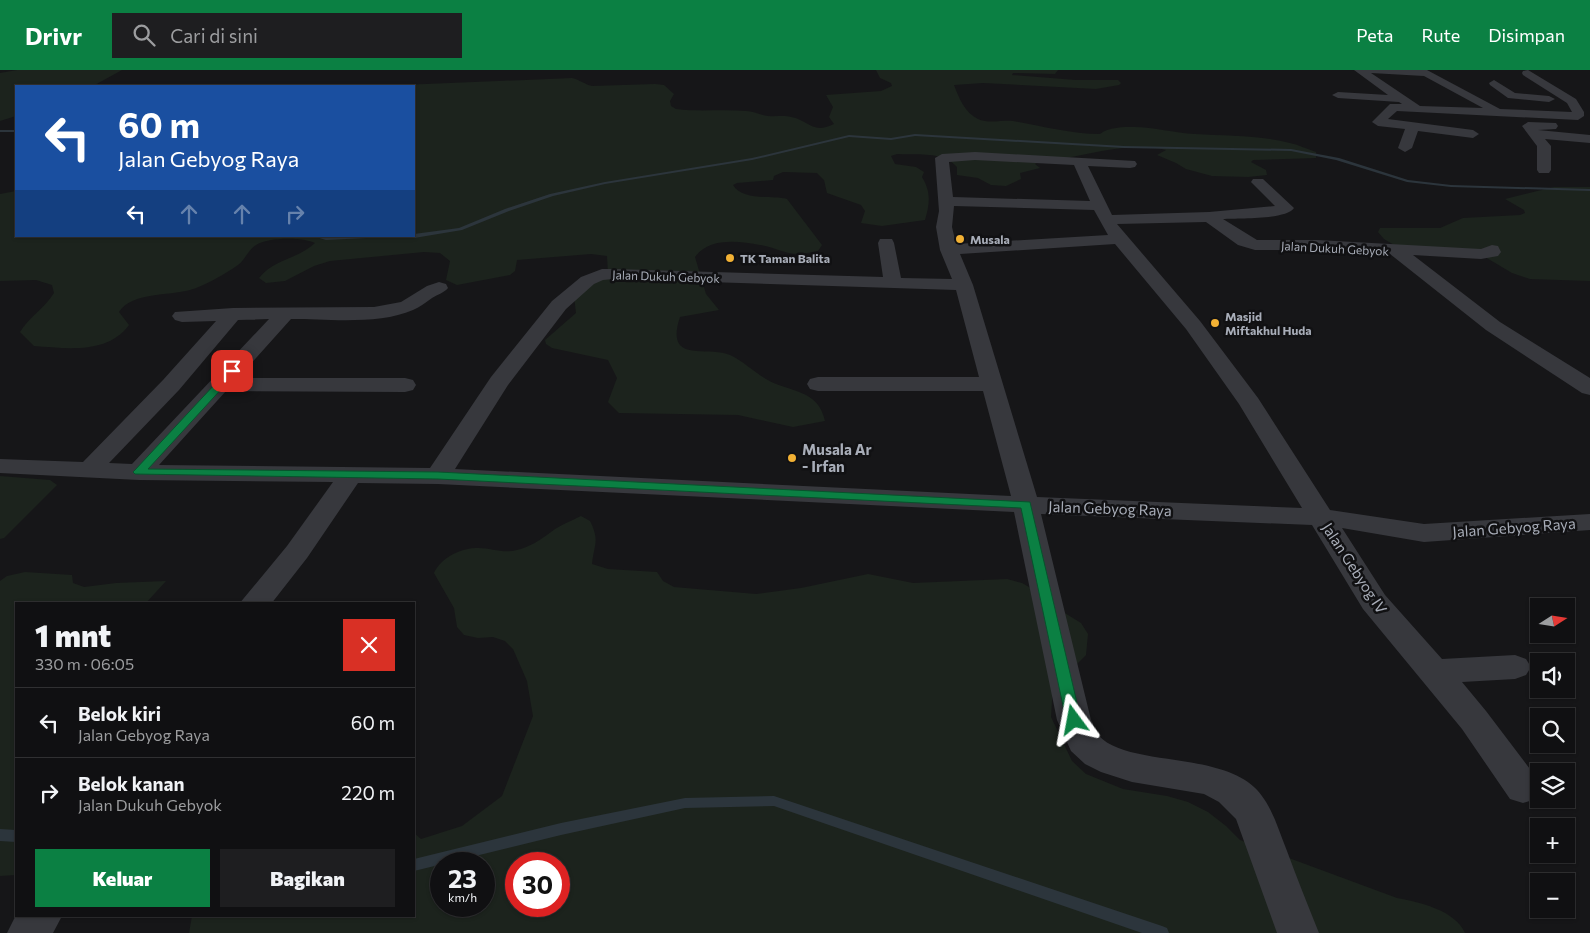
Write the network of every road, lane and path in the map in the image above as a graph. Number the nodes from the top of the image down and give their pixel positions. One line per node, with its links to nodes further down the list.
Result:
1 (1361, 70): 6 (street)
2 (1372, 70): 10 (street)
3 (1526, 74): 7 (street)
4 (1494, 83): 7 (street)
5 (1338, 95): 6 (street)
6 (1402, 99): 9 (street)
7 (1572, 101): 8 (street); 11 (street)
8 (1590, 101)
9 (1417, 109): 10 (street); 12 (street)
10 (1503, 114): 11 (street)
11 (1578, 116): 15 (street)
12 (1413, 126): 13 (street); 16 (street)
13 (1473, 134)
14 (1590, 139): 15 (street)
15 (1540, 140): 17 (street); 20 (street)
16 (1405, 148)
17 (1590, 150)
18 (1079, 161): 19 (street); 22 (street); 23 (street)
19 (1130, 164)
20 (1544, 170)
21 (1258, 182): 24 (street)
22 (947, 201): 23 (street); 27 (street)
23 (1103, 213): 24 (street); 25 (street)
24 (1209, 217): 28 (street, Jalan Dukuh Gebyok)
25 (1119, 240): 27 (street); 47 (street)
26 (886, 243): 30 (street)
27 (949, 250): 31 (street)
28 (1395, 250): 29 (street); 40 (street, Jalan Dukuh Gebyok)
29 (1492, 250)
30 (893, 283): 31 (street, Jalan Dukuh Gebyok); 45 (street, Jalan Dukuh Gebyok)
31 (964, 286): 38 (street)
32 (439, 288): 35 (street)
33 (233, 314): 34 (street); 35 (street); 42 (street)
34 (182, 316)
35 (282, 317): 36 (street)
36 (221, 384): 39 (street); 43 (street)
37 (818, 384): 38 (street)
38 (992, 384): 46 (street)
39 (405, 385)
40 (1590, 388)
41 (0, 466): 42 (street, Jalan Gebyog Raya)
42 (89, 470): 43 (street, Jalan Gebyog Raya)
43 (139, 472): 44 (street, Jalan Gebyog Raya)
44 (350, 476): 45 (street, Jalan Gebyog Raya); 49 (street)
45 (438, 476): 46 (street, Jalan Gebyog Raya)
46 (1026, 505): 47 (street, Jalan Gebyog Raya); 55 (street)
47 (1322, 517): 48 (street, Jalan Gebyog Raya); 51 (street, Jalan Gebyog IV)
48 (1590, 522)
49 (256, 602)
50 (1516, 666): 51 (street)
51 (1434, 671): 52 (street, Jalan Gebyog IV)
52 (1523, 788)
53 (40, 917): 54 (street)
54 (28, 933)
55 (1298, 933)

